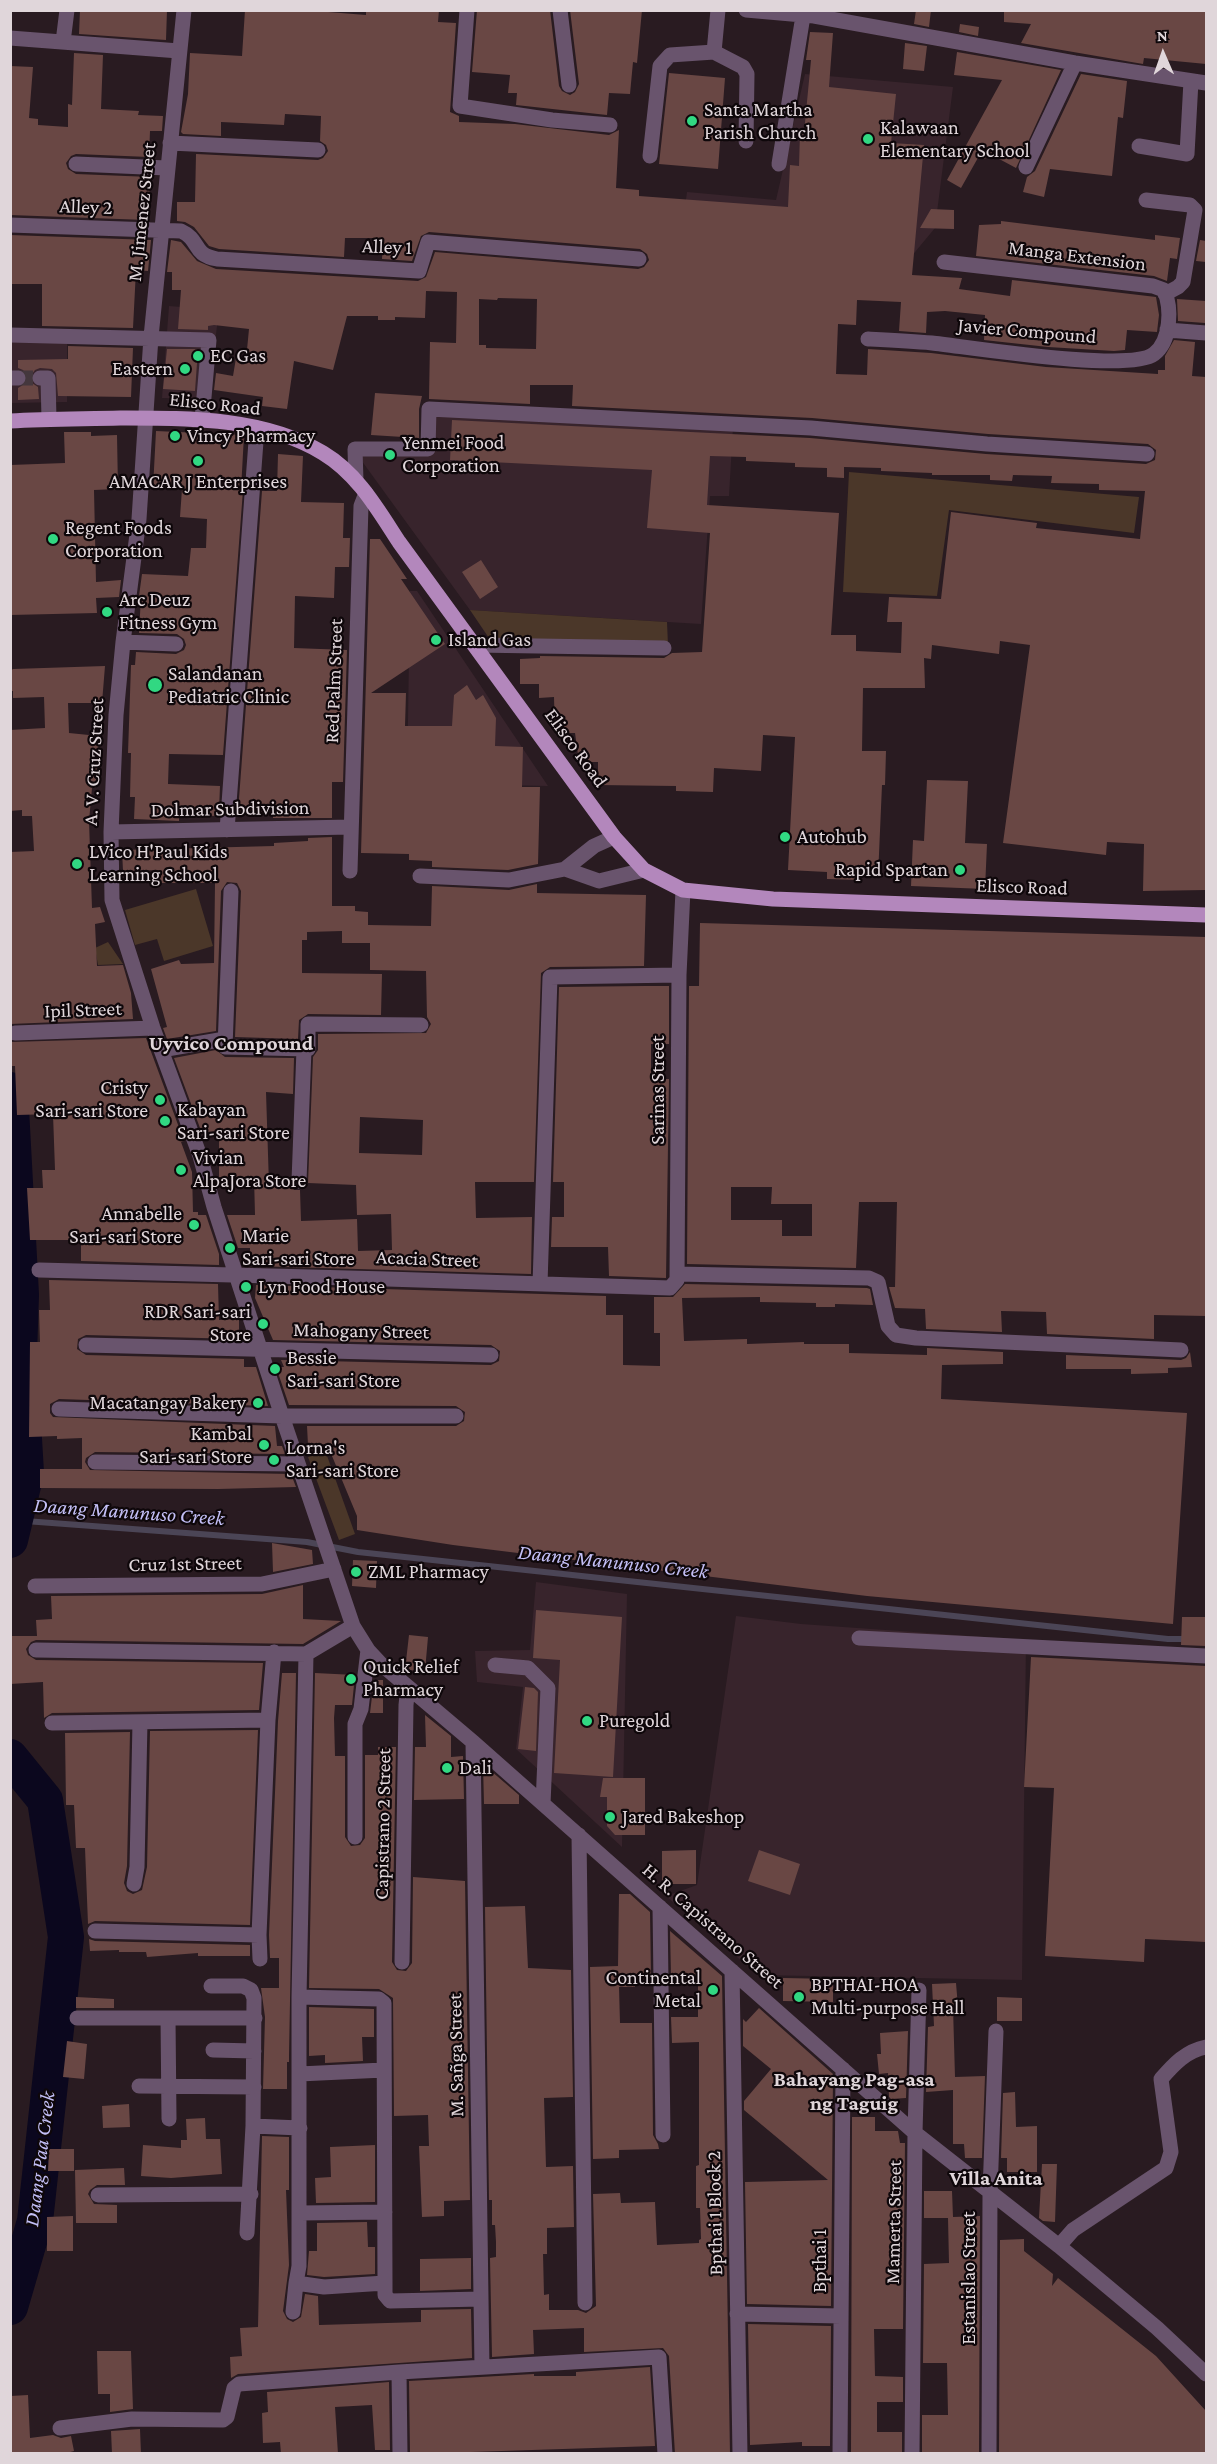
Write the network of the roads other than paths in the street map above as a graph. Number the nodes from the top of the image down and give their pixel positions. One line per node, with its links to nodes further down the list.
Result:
1 (67, 10): 9 (street)
2 (184, 10): 10 (street, M. Jimenez Street)
3 (467, 10): 16 (street)
4 (560, 10): 15 (street)
5 (718, 10): 11 (street)
6 (746, 10): 7 (street)
7 (811, 14): 12 (street); 23 (street)
8 (10, 38): 9 (street)
9 (63, 42): 10 (street)
10 (180, 51): 18 (street, M. Jimenez Street)
11 (714, 52): 17 (street); 21 (street)
12 (1075, 63): 13 (street); 24 (street)
13 (1191, 81): 14 (street); 19 (street)
14 (1206, 83)
15 (569, 85)
16 (610, 125)
17 (746, 141)
18 (170, 143): 20 (street); 25 (street, M. Jimenez Street)
19 (1139, 146)
20 (318, 150)
21 (650, 156)
22 (76, 164): 25 (street)
23 (779, 164)
24 (1026, 167)
25 (167, 168): 28 (street, M. Jimenez Street)
26 (1146, 200): 31 (street)
27 (10, 225): 28 (street, Alley 2)
28 (160, 231): 29 (street, Alley 1); 35 (street, M. Jimenez Street)
29 (639, 259)
30 (944, 262): 31 (street, Manga Extension)
31 (1165, 294): 32 (street, Manga Extension)
32 (1167, 330): 33 (street); 36 (street, Javier Compound)
33 (1206, 333)
34 (10, 335): 35 (street)
35 (151, 337): 38 (street, M. Jimenez Street); 40 (street)
36 (868, 339)
37 (40, 378): 39 (street)
38 (145, 418): 39 (main road, Elisco Road); 40 (main road, Elisco Road); 45 (street, A. V. Cruz Street)
39 (49, 419): 41 (main road, Elisco Road)
40 (202, 420): 42 (main road, Elisco Road)
41 (10, 421)
42 (257, 428): 44 (main road, Elisco Road); 52 (street)
43 (1147, 454): 44 (street, Red Palm Street)
44 (361, 487): 47 (main road, Elisco Road); 51 (street, Red Palm Street)
45 (123, 642): 46 (street); 49 (street, A. V. Cruz Street)
46 (176, 644)
47 (476, 645): 48 (street); 54 (main road, Elisco Road)
48 (664, 648)
49 (116, 715): 50 (street); 53 (street, A. V. Cruz Street)
50 (100, 716)
51 (350, 827): 52 (street, Dolmar Subdivision); 57 (street, Red Palm Street)
52 (227, 830): 53 (street, Dolmar Subdivision)
53 (111, 832): 64 (street, A. V. Cruz Street)
54 (614, 837): 55 (street); 56 (main road, Elisco Road)
55 (565, 869): 56 (street); 58 (street)
56 (644, 870): 59 (main road, Elisco Road)
57 (350, 872)
58 (420, 876)
59 (683, 890): 61 (main road, Elisco Road); 62 (street, Sarinas Street)
60 (231, 891): 66 (street)
61 (1206, 915)
62 (680, 975): 71 (street, Sarinas Street); 73 (street)
63 (421, 1025): 67 (street)
64 (153, 1028): 65 (street, Ipil Street); 68 (street, A. V. Cruz Street)
65 (15, 1033)
66 (225, 1039): 67 (street); 68 (street)
67 (304, 1049): 69 (street)
68 (161, 1050): 72 (street, A. V. Cruz Street)
69 (300, 1181)
70 (39, 1270): 72 (street, Acacia Street)
71 (677, 1274): 74 (street, Sarinas Street); 77 (street)
72 (238, 1275): 73 (street, Acacia Street); 76 (street, A. V. Cruz Street)
73 (540, 1284): 74 (street, Acacia Street)
74 (670, 1288)
75 (86, 1345): 76 (street, Mahogany Street)
76 (261, 1349): 78 (street, Mahogany Street); 80 (street, A. V. Cruz Street)
77 (1181, 1350)
78 (491, 1355)
79 (60, 1409): 80 (street)
80 (282, 1416): 81 (street); 83 (street, A. V. Cruz Street)
81 (456, 1416)
82 (95, 1462): 83 (street)
83 (298, 1464): 84 (street, A. V. Cruz Street)
84 (326, 1546): 85 (street, H. R. Capistrano Street)
85 (334, 1569): 86 (street, Cruz 1st Street); 87 (street, H. R. Capistrano Street)
86 (35, 1586)
87 (353, 1626): 90 (street, H. R. Capistrano Street); 92 (street)
88 (859, 1638): 93 (street)
89 (36, 1650): 91 (street)
90 (368, 1650): 95 (street, H. R. Capistrano Street); 102 (street)
91 (274, 1652): 92 (street); 96 (street)
92 (306, 1654): 112 (street)
93 (1206, 1656)
94 (495, 1665): 100 (street)
95 (408, 1687): 99 (street, H. R. Capistrano Street); 108 (street, Capistrano 2 Street)
96 (268, 1720): 97 (street); 106 (street)
97 (140, 1722): 98 (street); 103 (street)
98 (52, 1723)
99 (473, 1742): 100 (street, H. R. Capistrano Street); 140 (street, M. Sañga Street)
100 (543, 1804): 101 (street, H. R. Capistrano Street)
101 (579, 1835): 104 (street, H. R. Capistrano Street); 141 (street)
102 (355, 1837)
103 (134, 1884)
104 (660, 1907): 109 (street, H. R. Capistrano Street); 130 (street)
105 (95, 1931): 106 (street)
106 (259, 1935): 107 (street)
107 (260, 1959)
108 (402, 1962)
109 (732, 1971): 120 (street, H. R. Capistrano Street); 143 (street, Bpthai 1 Block 2)
110 (211, 1986): 115 (street)
111 (919, 1990): 129 (street, Mamerta Street)
112 (299, 1997): 121 (street); 122 (street)
113 (77, 2018): 114 (street)
114 (168, 2018): 115 (street); 123 (street)
115 (255, 2018): 119 (street)
116 (996, 2031): 131 (street, Estanislao Street)
117 (1206, 2047): 137 (street)
118 (213, 2050): 119 (street)
119 (254, 2051): 125 (street)
120 (843, 2069): 129 (street, H. R. Capistrano Street); 144 (street, Bpthai 1)
121 (384, 2070): 122 (street); 134 (street)
122 (299, 2074): 128 (street)
123 (168, 2085): 124 (street); 125 (street); 126 (street)
124 (139, 2086)
125 (254, 2087): 127 (street)
126 (169, 2119)
127 (253, 2126): 128 (street); 132 (street)
128 (300, 2128): 135 (street)
129 (915, 2133): 131 (street, H. R. Capistrano Street); 153 (street, Mamerta Street)
130 (663, 2135)
131 (990, 2192): 137 (street, H. R. Capistrano Street); 154 (street, Estanislao Street)
132 (251, 2194): 133 (street); 136 (street)
133 (98, 2195)
134 (385, 2212): 135 (street); 139 (street)
135 (300, 2213): 138 (street)
136 (247, 2233)
137 (1059, 2246): 147 (street, H. R. Capistrano Street)
138 (296, 2283): 139 (street); 142 (street)
139 (385, 2283): 140 (street)
140 (481, 2300): 145 (street, M. Sañga Street)
141 (585, 2303)
142 (293, 2312)
143 (737, 2314): 144 (street); 151 (street, Bpthai 1 Block 2)
144 (841, 2316): 152 (street, Bpthai 1)
145 (482, 2367): 146 (street); 150 (street)
146 (399, 2372): 148 (street); 149 (street)
147 (1206, 2374)
148 (60, 2428)
149 (400, 2454)
150 (665, 2454)
151 (740, 2454)
152 (840, 2454)
153 (912, 2454)
154 (989, 2454)

